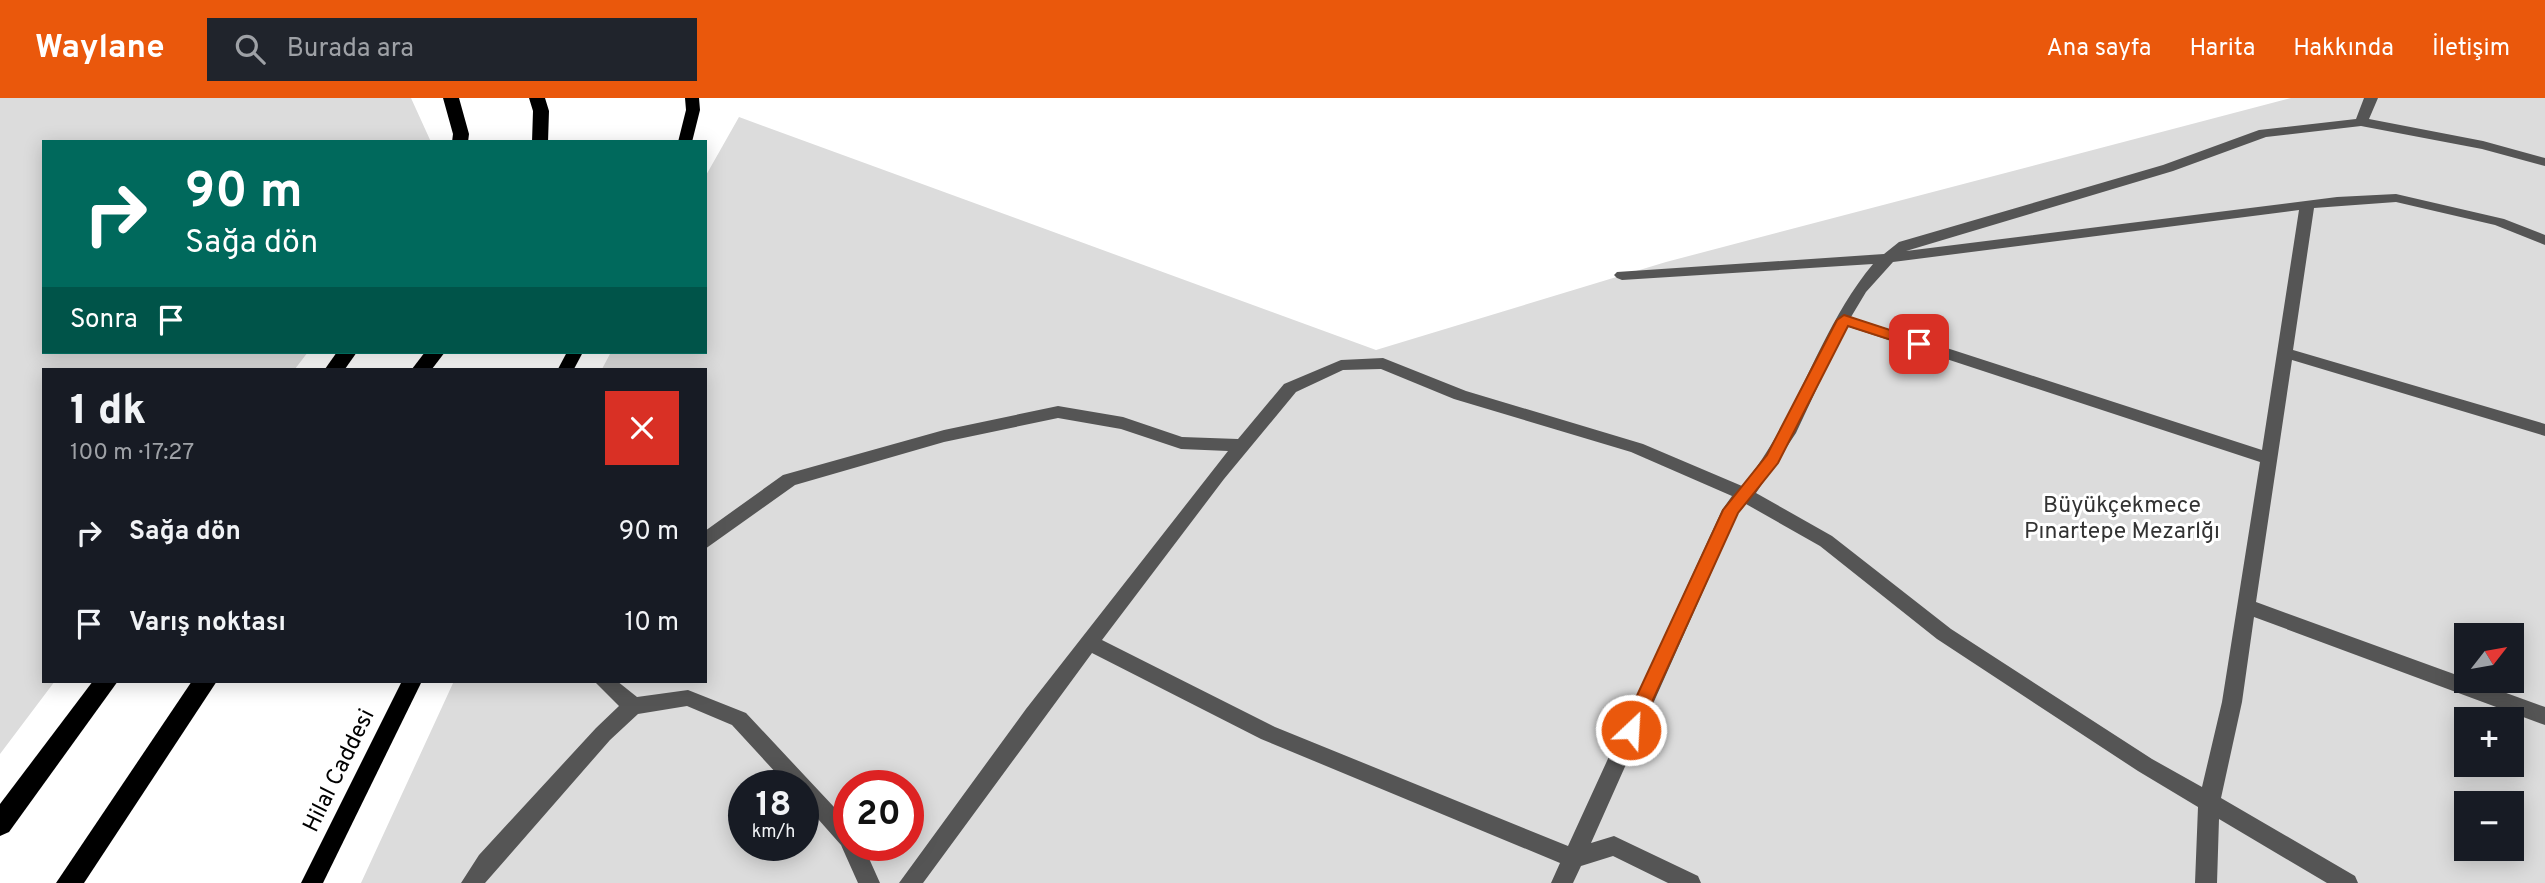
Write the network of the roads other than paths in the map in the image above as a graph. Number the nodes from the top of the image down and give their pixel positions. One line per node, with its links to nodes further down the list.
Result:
1 (451, 98): 6 (highway)
2 (537, 98): 7 (highway)
3 (692, 98): 8 (main road)
4 (2371, 98): 5 (lane)
5 (2361, 122): 9 (lane); 12 (lane)
6 (460, 140)
7 (540, 140)
8 (686, 140)
9 (2545, 162)
10 (2307, 205): 11 (lane); 12 (lane); 15 (lane)
11 (2545, 240)
12 (1882, 260): 13 (lane); 14 (lane)
13 (1622, 275)
14 (1844, 320): 20 (lane); 21 (lane)
15 (2286, 353): 18 (lane); 20 (lane)
16 (433, 354): 17 (highway)
17 (423, 368)
18 (2545, 430)
19 (1242, 445): 21 (lane); 22 (lane); 24 (lane)
20 (2270, 459): 23 (lane)
21 (1744, 494): 32 (lane); 36 (lane)
22 (707, 540)
23 (2248, 607): 30 (lane); 32 (lane)
24 (1089, 642): 36 (lane); 42 (lane)
25 (105, 683): 35 (highway)
26 (204, 683): 38 (highway)
27 (411, 683): 39 (main road, Hilal Caddesi)
28 (606, 683): 29 (lane)
29 (633, 706): 31 (lane); 40 (lane)
30 (2545, 716)
31 (788, 770)
32 (2209, 803): 45 (lane); 46 (lane)
33 (819, 804): 34 (lane)
34 (833, 820)
35 (0, 824)
36 (1573, 858): 43 (lane); 44 (lane)
37 (859, 861): 41 (lane)
38 (69, 883)
39 (312, 883)
40 (472, 883)
41 (869, 883)
42 (910, 883)
43 (1562, 883)
44 (1690, 883)
45 (2206, 883)
46 (2347, 883)

